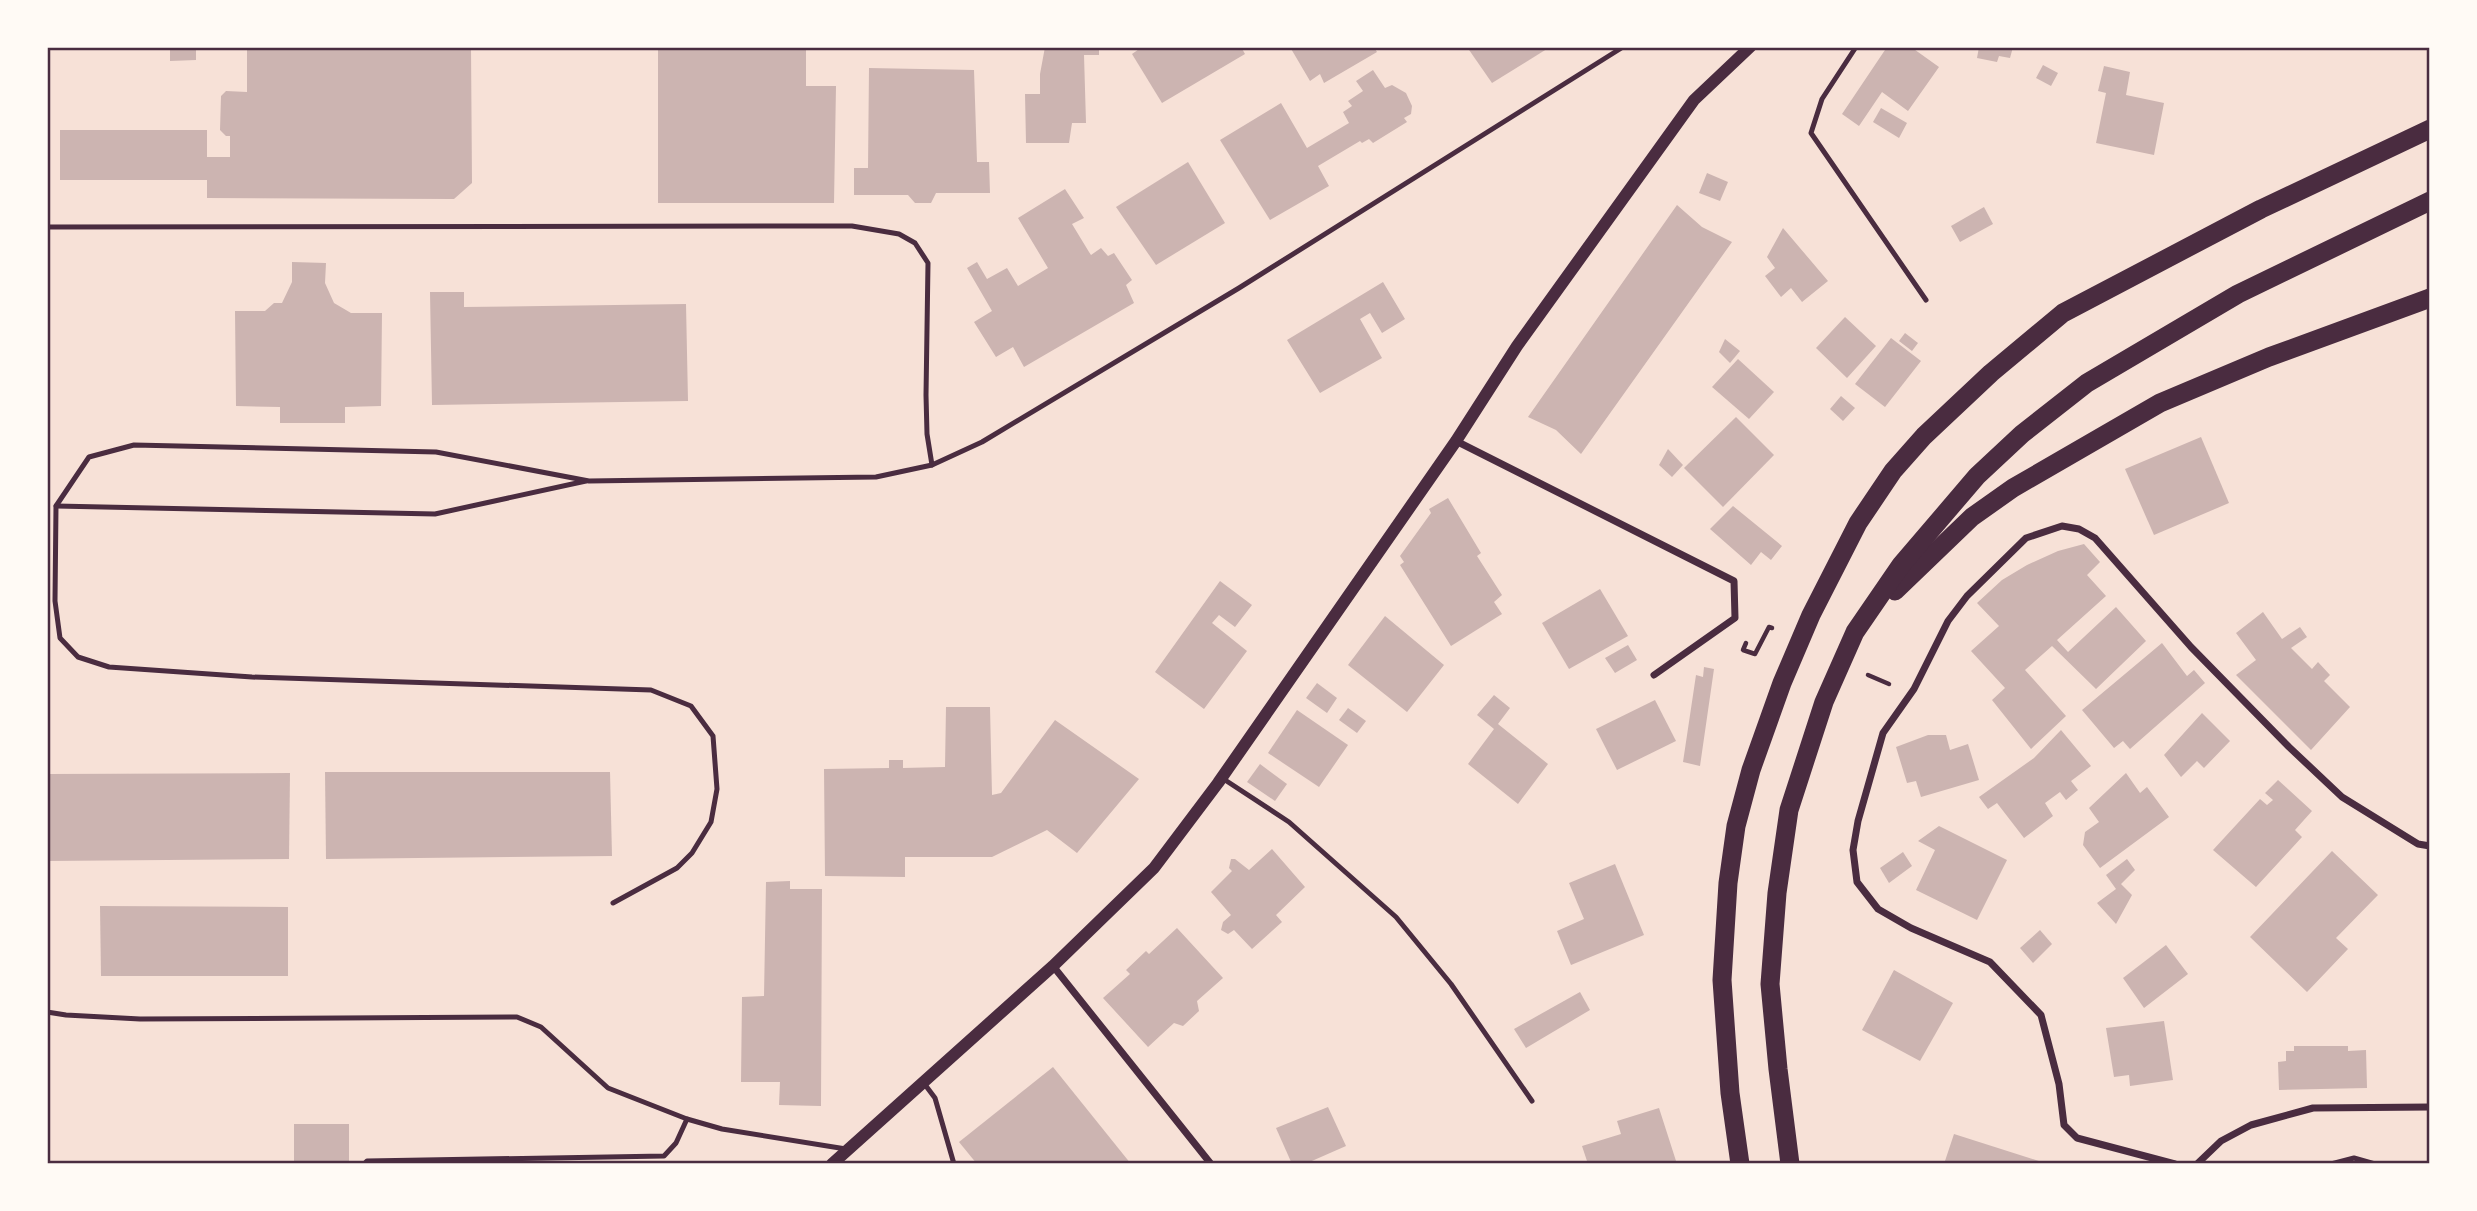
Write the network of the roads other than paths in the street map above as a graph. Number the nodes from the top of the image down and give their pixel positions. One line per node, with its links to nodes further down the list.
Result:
1 (1623, 47): 10 (lane)
2 (1750, 47): 9 (street)
3 (1856, 47): 8 (lane)
4 (2430, 130): 30 (highway)
5 (2430, 201): 13 (highway)
6 (47, 227): 10 (lane)
7 (2430, 298): 13 (highway)
8 (1926, 300)
9 (1456, 441): 14 (street); 15 (street)
10 (932, 465): 11 (lane)
11 (589, 481): 12 (lane); 12 (lane)
12 (55, 506): 17 (lane)
13 (1855, 632): 31 (highway)
14 (1654, 675)
15 (1222, 778): 18 (street); 21 (lane)
16 (2430, 846): 32 (street)
17 (613, 903)
18 (1053, 966): 20 (street); 29 (street)
19 (47, 1012): 23 (lane)
20 (923, 1082): 24 (street); 28 (lane)
21 (1532, 1101)
22 (2430, 1107): 33 (street)
23 (687, 1119): 24 (lane); 25 (lane)
24 (847, 1149): 27 (street)
25 (549, 1161): 26 (lane)
26 (364, 1164)
27 (832, 1164)
28 (954, 1164)
29 (1210, 1164)
30 (1740, 1164)
31 (1790, 1164)
32 (2175, 1164)
33 (2197, 1164)
34 (2330, 1164): 35 (lane)
35 (2375, 1164)

